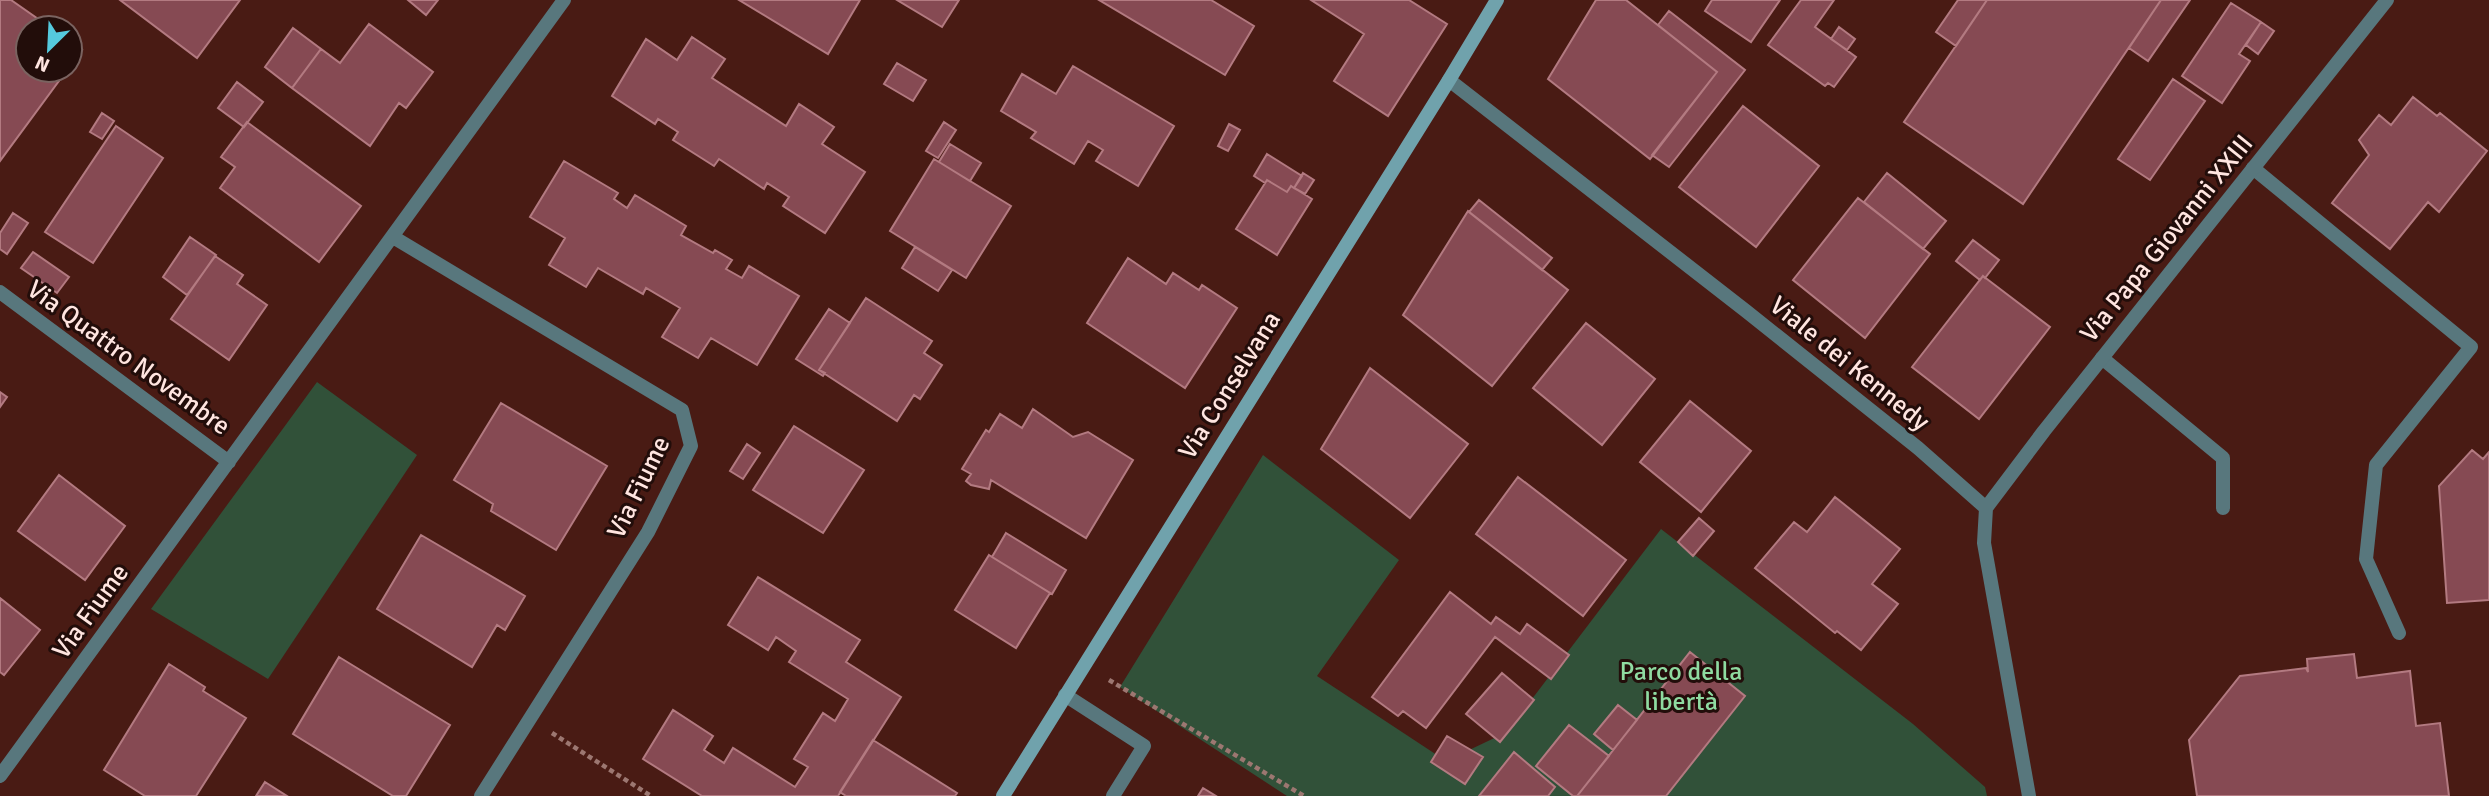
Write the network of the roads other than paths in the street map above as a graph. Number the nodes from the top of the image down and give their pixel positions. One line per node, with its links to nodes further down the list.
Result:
1 (564, 0): 6 (street, Via Fiume)
2 (1497, 0): 4 (main road, Via Conselvana)
3 (2387, 0): 5 (street, Via Papa Giovanni XXIII)
4 (1449, 80): 10 (street, Viale dei Kennedy); 13 (main road, Via Conselvana)
5 (2253, 168): 8 (street, Via Papa Giovanni XXIII); 12 (street)
6 (393, 237): 9 (street, Via Fiume); 16 (street, Via Fiume)
7 (0, 292): 9 (street, Via Quattro Novembre)
8 (2102, 358): 10 (street, Via Papa Giovanni XXIII); 11 (street)
9 (229, 461): 14 (street, Via Fiume)
10 (1986, 508): 18 (street)
11 (2223, 508)
12 (2399, 633)
13 (1066, 695): 15 (main road, Via Conselvana); 17 (street)
14 (0, 776)
15 (1009, 794)
16 (481, 796)
17 (1113, 796)
18 (2029, 796)

